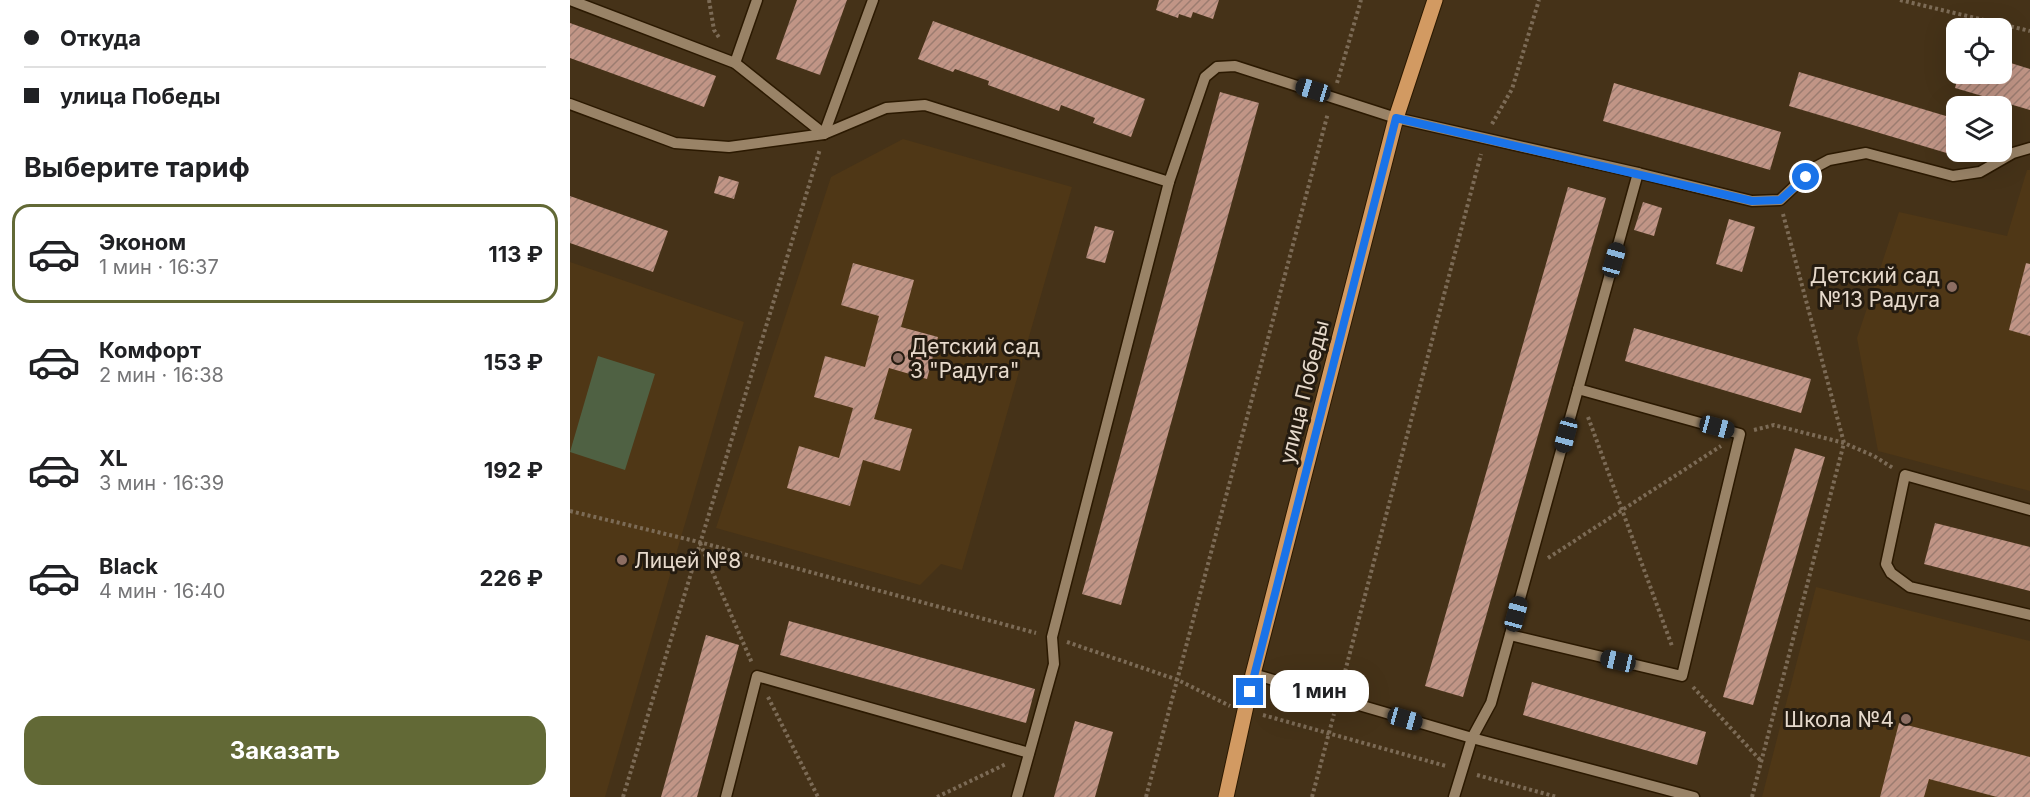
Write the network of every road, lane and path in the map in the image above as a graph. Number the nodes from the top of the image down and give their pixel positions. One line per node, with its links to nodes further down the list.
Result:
1 (570, 0): 10 (lane)
2 (709, 0): 10 (path)
3 (757, 0): 10 (lane)
4 (873, 0): 14 (lane)
5 (1361, 0): 11 (path)
6 (1435, 0): 13 (main road, улица Победы)
7 (1539, 0): 15 (path)
8 (1900, 0): 9 (path)
9 (2030, 32)
10 (735, 63): 14 (lane)
11 (1332, 96): 13 (lane); 18 (lane); 29 (path)
12 (570, 104): 14 (lane)
13 (1396, 118): 15 (lane); 27 (main road, улица Победы)
14 (824, 134): 18 (lane); 23 (path)
15 (1485, 138): 17 (lane); 30 (path)
16 (2030, 148): 19 (lane)
17 (1638, 173): 19 (lane); 20 (lane)
18 (1169, 182): 26 (lane)
19 (1780, 200): 35 (path)
20 (1578, 389): 25 (lane); 28 (path); 28 (lane)
21 (2030, 510): 24 (lane)
22 (570, 511): 23 (path)
23 (699, 542): 26 (path); 37 (path)
24 (2030, 615)
25 (1510, 635): 28 (lane); 33 (lane)
26 (1052, 637): 29 (path); 34 (lane)
27 (1253, 674): 30 (lane); 31 (main road, улица Победы)
28 (1682, 676): 35 (path)
29 (1178, 680): 31 (path); 41 (path)
30 (1338, 699): 32 (path); 33 (lane)
31 (1246, 710): 32 (path); 42 (main road, улица Победы)
32 (1328, 734): 36 (path); 43 (path)
33 (1472, 738): 36 (lane); 46 (lane)
34 (1029, 753): 38 (lane); 39 (path); 40 (lane)
35 (1761, 762): 47 (path)
36 (1462, 771): 44 (lane); 45 (path)
37 (623, 797)
38 (726, 797)
39 (937, 797)
40 (1017, 797)
41 (1146, 797)
42 (1226, 797)
43 (1312, 797)
44 (1454, 797)
45 (1557, 797)
46 (1694, 797)
47 (1752, 797)

